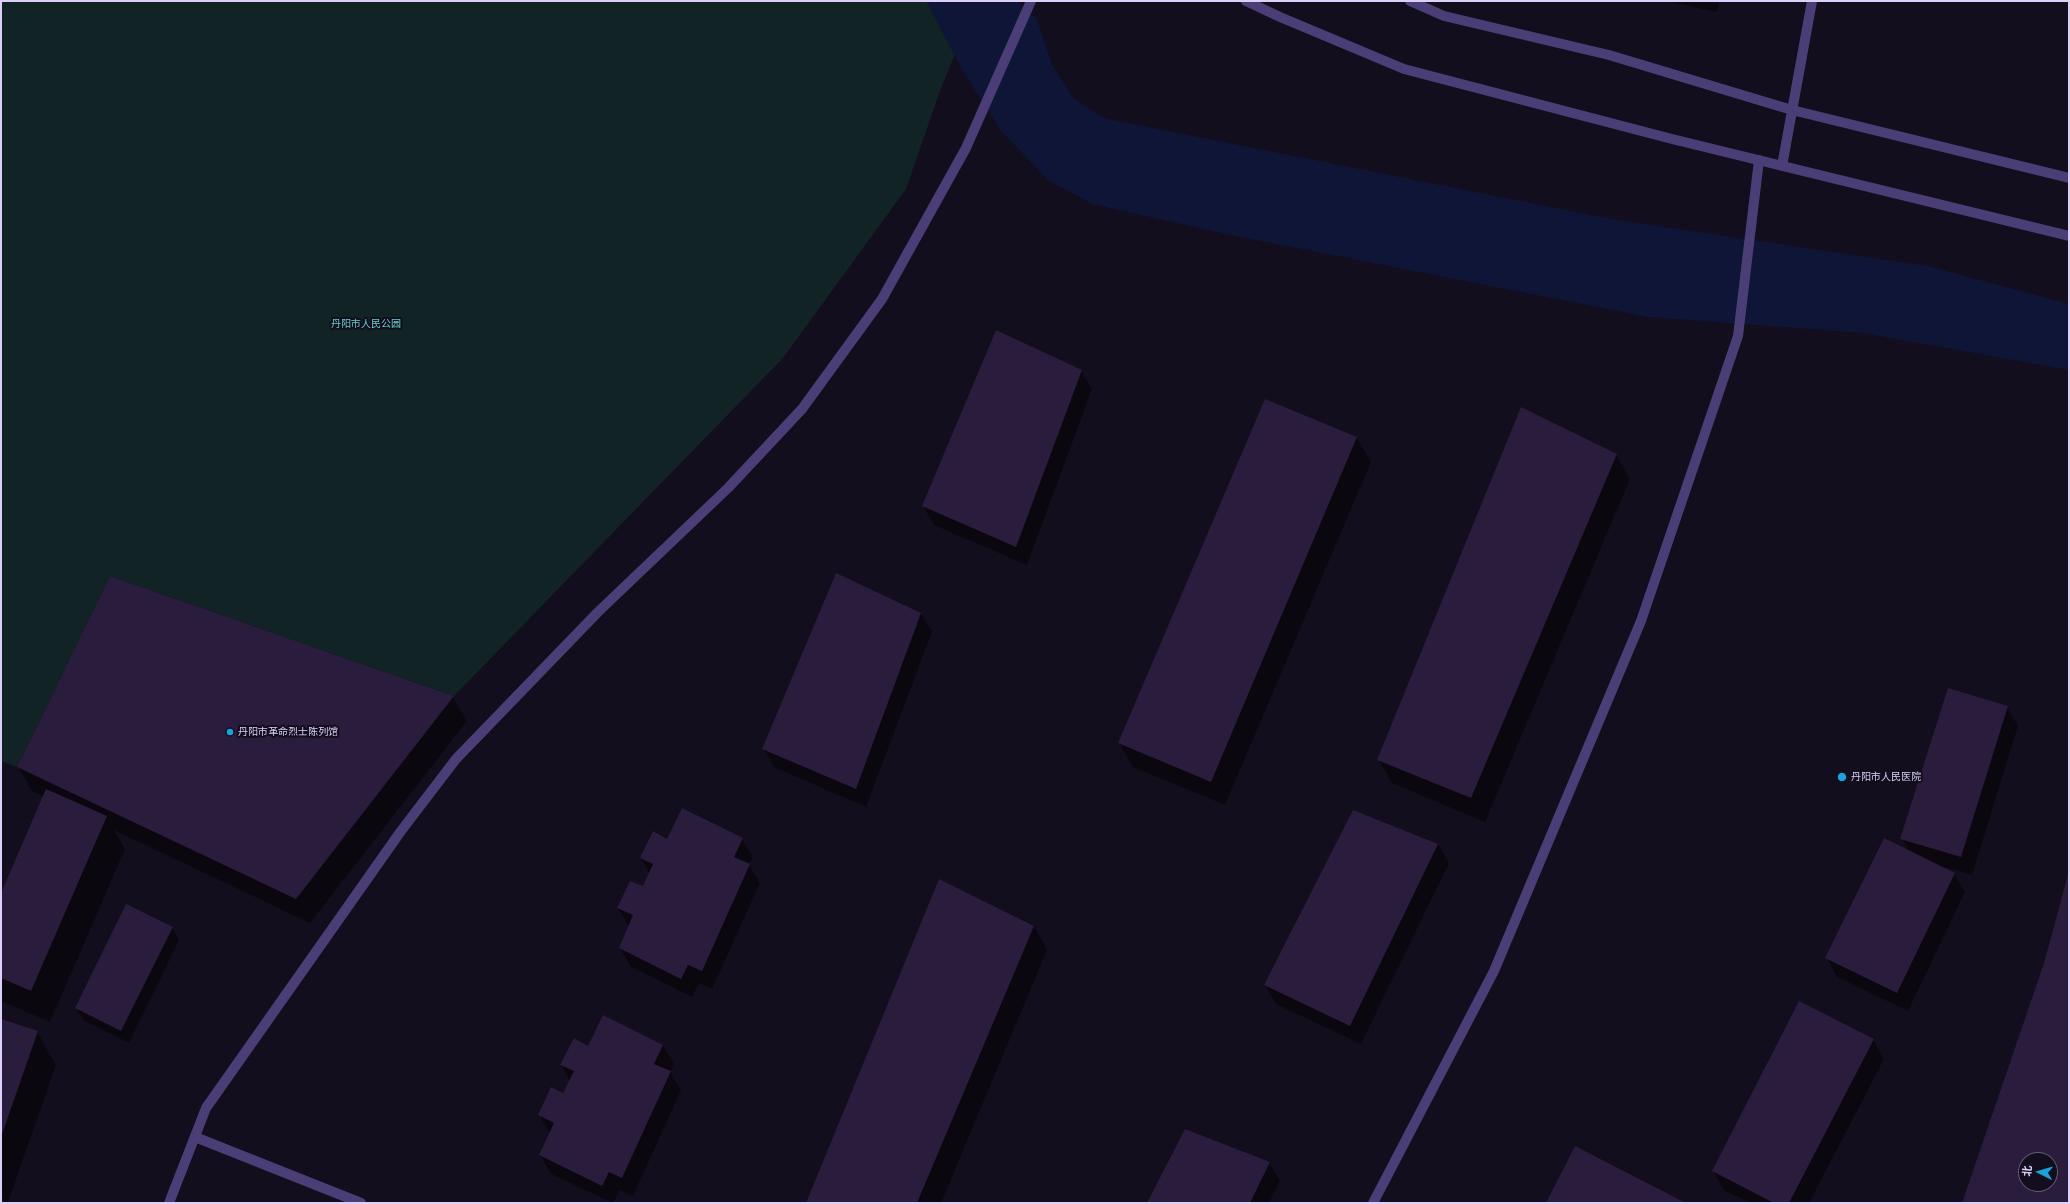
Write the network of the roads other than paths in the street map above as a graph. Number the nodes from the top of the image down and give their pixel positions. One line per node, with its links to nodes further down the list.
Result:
1 (1031, 1): 10 (street)
2 (1246, 1): 6 (street)
3 (1410, 1): 5 (street)
4 (1812, 1): 5 (street)
5 (1792, 110): 7 (street); 8 (street)
6 (1759, 160): 7 (street); 13 (street)
7 (1782, 166): 9 (street)
8 (2069, 178)
9 (2069, 236)
10 (195, 1137): 11 (street); 12 (street)
11 (169, 1203)
12 (361, 1203)
13 (1373, 1203)

